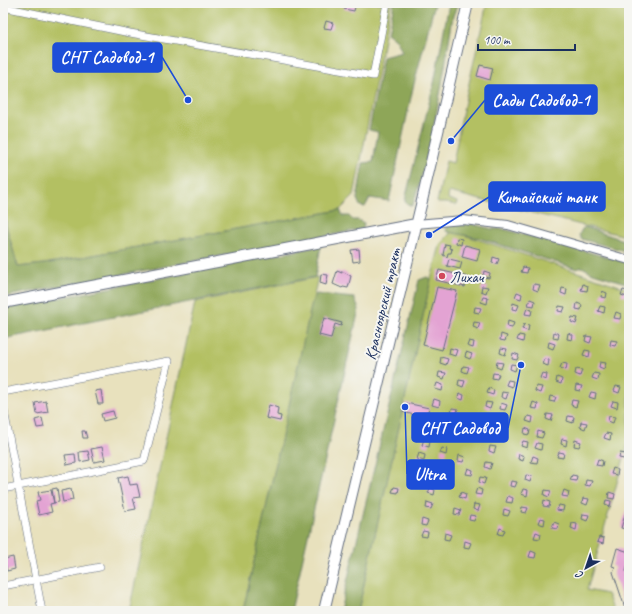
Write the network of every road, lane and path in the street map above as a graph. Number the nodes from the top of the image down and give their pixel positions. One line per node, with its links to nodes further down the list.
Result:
1 (387, 3): 3 (street)
2 (468, 3): 4 (main road, Красноярский тракт)
3 (3, 7)
4 (416, 224): 5 (street); 6 (main road); 15 (main road, Красноярский тракт)
5 (629, 260)
6 (3, 304)
7 (3, 392): 9 (street)
8 (3, 405): 9 (street)
9 (19, 485): 10 (street); 12 (street)
10 (3, 488)
11 (100, 568): 12 (street)
12 (35, 580): 13 (street); 14 (street)
13 (3, 586)
14 (42, 611)
15 (324, 611)

